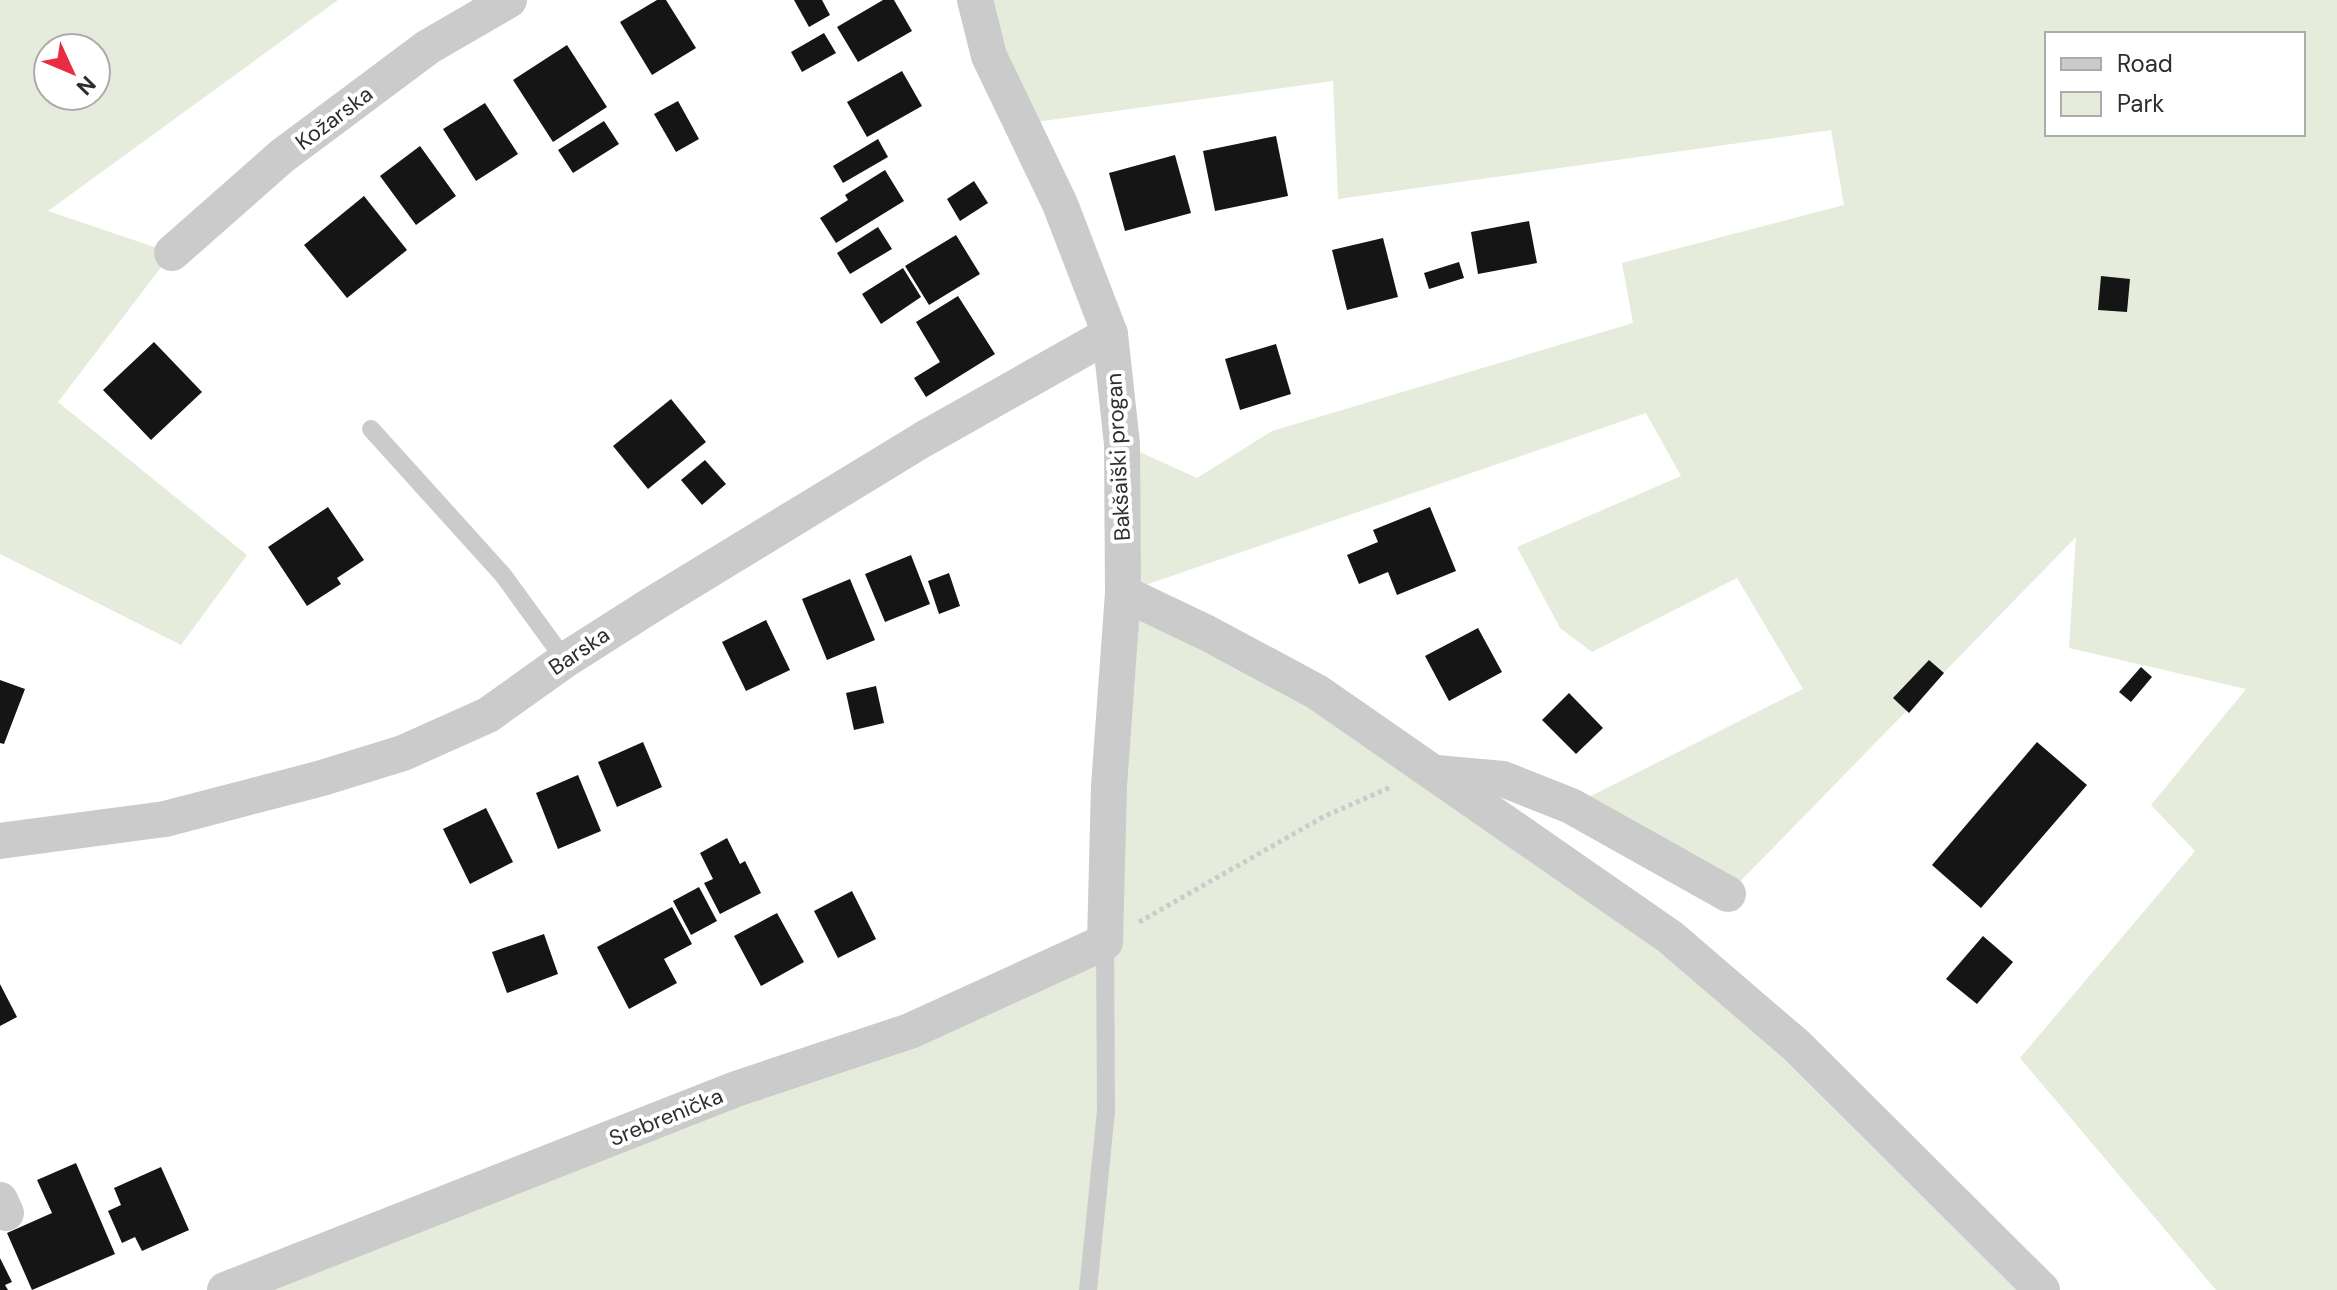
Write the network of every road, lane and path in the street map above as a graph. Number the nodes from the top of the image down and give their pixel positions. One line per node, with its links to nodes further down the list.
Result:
1 (509, 0): 3 (street, Kožarska)
2 (975, 0): 4 (street, Bakšaiški progan)
3 (172, 253)
4 (1110, 334): 6 (street, Bakšaiški progan); 7 (street, Barska)
5 (371, 429): 7 (lane)
6 (1123, 593): 8 (street); 11 (street, Bakšaiški progan)
7 (565, 660): 9 (street, Barska)
8 (1434, 773): 10 (street); 11 (path); 14 (street)
9 (0, 841)
10 (1728, 894)
11 (1105, 942): 12 (street, Srebrenička); 13 (lane)
12 (225, 1290)
13 (1088, 1290)
14 (2042, 1290)

